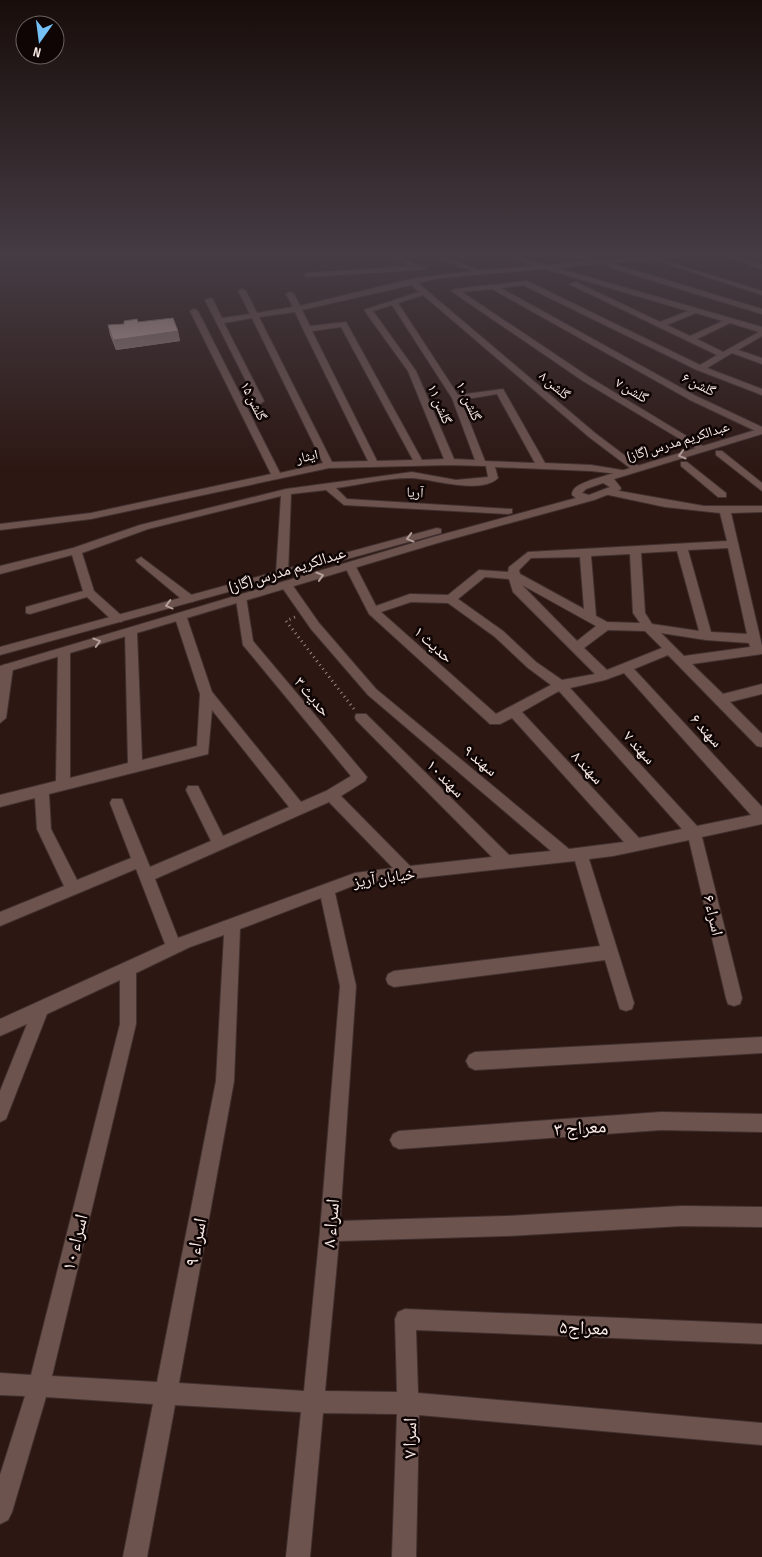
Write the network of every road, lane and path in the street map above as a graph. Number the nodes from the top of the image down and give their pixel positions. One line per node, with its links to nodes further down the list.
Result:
1 (202, 327): 36 (street, گلشن ۱۵)
2 (223, 327): 23 (street)
3 (260, 327): 32 (street)
4 (324, 327): 15 (street)
5 (344, 327): 28 (street)
6 (380, 327): 27 (street, گلشن ۱۱)
7 (410, 327): 22 (street, گلشن ۱۰)
8 (465, 327): 34 (street, گلشن ۸)
9 (508, 327): 25 (street, گلشن ۷)
10 (565, 327): 24 (street, گلشن ۶)
11 (614, 327): 20 (street, گلشن ۷)
12 (664, 327): 17 (street)
13 (717, 327): 17 (street)
14 (742, 327): 16 (street)
15 (308, 329): 29 (street)
16 (760, 335): 18 (street)
17 (690, 339): 18 (street)
18 (727, 353): 19 (street); 20 (street)
19 (762, 361)
20 (700, 368): 21 (street)
21 (762, 392)
22 (456, 398): 30 (street, گلشن ۱۰); 33 (street)
23 (260, 400)
24 (762, 438): 25 (street, عبدالکریم مدرس (گاز)); 26 (street, عبدالکریم مدرس (گاز))
25 (704, 449): 34 (street, عبدالکریم مدرس (گاز), one-way to 34)
26 (719, 453): 31 (street, عبدالکریم مدرس (گاز)); 39 (street)
27 (450, 462): 28 (street, ایثار); 30 (street, ایثار)
28 (419, 463): 29 (street, ایثار)
29 (374, 464): 32 (street, ایثار)
30 (485, 464): 33 (street, ایثار); 38 (street)
31 (684, 464): 40 (street, عبدالکریم مدرس (گاز)); 42 (street)
32 (330, 465): 36 (street, ایثار)
33 (542, 466): 35 (street, ایثار)
34 (637, 469): 35 (street, عبدالکریم مدرس (گاز))
35 (625, 473): 37 (street, عبدالکریم مدرس (گاز))
36 (277, 476): 47 (street, ایثار)
37 (603, 480): 40 (street); 43 (street, عبدالکریم مدرس (گاز))
38 (328, 486): 41 (street); 45 (street, آریا)
39 (762, 488)
40 (612, 489): 43 (street, عبدالکریم مدرس (گاز)); 46 (street)
41 (286, 492): 51 (street); 56 (street)
42 (722, 495)
43 (580, 496): 45 (street, عبدالکریم مدرس (گاز)); 54 (street, عبدالکریم مدرس (گاز))
44 (762, 509): 46 (street)
45 (508, 511): 56 (street, عبدالکریم مدرس (گاز), one-way to 56)
46 (725, 511): 48 (street)
47 (0, 527)
48 (734, 544): 49 (street); 73 (street)
49 (681, 546): 50 (street); 72 (street)
50 (635, 550): 52 (street); 70 (street)
51 (76, 551): 55 (street); 59 (street)
52 (585, 555): 57 (street); 66 (street)
53 (141, 560): 60 (street)
54 (351, 567): 58 (street, عبدالکریم مدرس (گاز), one-way to 54); 64 (street, حدیث ۱)
55 (0, 570)
56 (282, 574): 58 (street, سهند ۹); 60 (street, عبدالکریم مدرس (گاز))
57 (514, 576): 61 (street); 66 (street); 74 (street)
58 (288, 586): 62 (street, عبدالکریم مدرس (گاز)); 65 (street, سهند ۹)
59 (89, 593): 63 (street); 68 (street)
60 (189, 599): 68 (street, عبدالکریم مدرس (گاز), one-way to 68)
61 (451, 599): 64 (street); 82 (street, سهند ۷)
62 (242, 600): 67 (street, عبدالکریم مدرس (گاز)); 94 (street, حدیث ۳)
63 (30, 610)
64 (372, 611): 86 (street, حدیث ۱)
65 (306, 613): 87 (path); 102 (street, سهند ۹)
66 (590, 617): 69 (street)
67 (181, 618): 71 (street, عبدالکریم مدرس (گاز)); 84 (street)
68 (118, 619): 76 (street, عبدالکریم مدرس (گاز))
69 (606, 626): 70 (street); 74 (street)
70 (648, 627): 72 (street); 75 (street)
71 (131, 632): 77 (street, عبدالکریم مدرس (گاز), one-way to 71); 90 (street)
72 (706, 636): 73 (street)
73 (758, 646): 78 (street)
74 (577, 647): 81 (street)
75 (669, 650): 78 (street); 79 (street)
76 (0, 651)
77 (64, 652): 80 (street, عبدالکریم مدرس (گاز)); 91 (street)
78 (681, 661): 85 (street)
79 (626, 667): 81 (street); 98 (street, سهند ۶)
80 (3, 669): 88 (street)
81 (604, 676): 82 (street)
82 (560, 685): 86 (street); 99 (street, سهند ۷)
83 (762, 689): 85 (street)
84 (206, 694): 90 (street); 97 (street)
85 (720, 700): 89 (street)
86 (514, 712): 101 (street, سهند ۸)
87 (361, 717): 104 (street, سهند ۱۰)
88 (0, 718)
89 (762, 742)
90 (135, 766): 91 (street)
91 (63, 784): 92 (street)
92 (42, 790): 95 (street); 107 (street)
93 (193, 790): 100 (street)
94 (331, 796): 97 (street); 105 (street)
95 (0, 801)
96 (117, 803): 103 (street)
97 (299, 810): 100 (street)
98 (762, 817): 99 (street, خیابان آریز)
99 (694, 832): 101 (street, خیابان آریز); 115 (street, اسراء ۶)
100 (220, 844): 106 (street)
101 (636, 845): 102 (street, خیابان آریز)
102 (573, 855): 104 (street, خیابان آریز); 112 (street)
103 (140, 861): 106 (street); 107 (street)
104 (506, 862): 105 (street, خیابان آریز)
105 (407, 874): 108 (street, خیابان آریز)
106 (146, 876): 111 (street)
107 (74, 890): 109 (street)
108 (327, 890): 110 (street, خیابان آریز); 125 (street, اسراء ۸)
109 (0, 919)
110 (232, 924): 111 (street, خیابان آریز); 130 (street, اسراء ۹)
111 (174, 947): 113 (street, خیابان آریز)
112 (610, 952): 114 (street); 116 (street)
113 (128, 968): 117 (street, خیابان آریز); 129 (street, اسراء ۱۰)
114 (394, 979)
115 (734, 998)
116 (626, 1003)
117 (41, 1009): 118 (street, خیابان آریز); 121 (street)
118 (0, 1028)
119 (762, 1045): 120 (street)
120 (475, 1061)
121 (0, 1113)
122 (762, 1123): 123 (street, معراج ۳)
123 (399, 1140)
124 (762, 1217): 125 (street)
125 (330, 1231): 131 (street, اسراء ۸)
126 (405, 1319): 127 (street, معراج۵); 132 (street, اسرا ۷)
127 (762, 1334)
128 (0, 1384): 129 (street)
129 (38, 1386): 130 (street); 134 (street, اسراء ۱۰)
130 (166, 1393): 131 (street); 135 (street, اسراء ۹)
131 (313, 1402): 132 (street); 136 (street, اسراء ۸)
132 (409, 1403): 133 (street); 137 (street, اسرا ۷)
133 (762, 1434)
134 (0, 1512)
135 (135, 1557)
136 (298, 1557)
137 (404, 1557)

